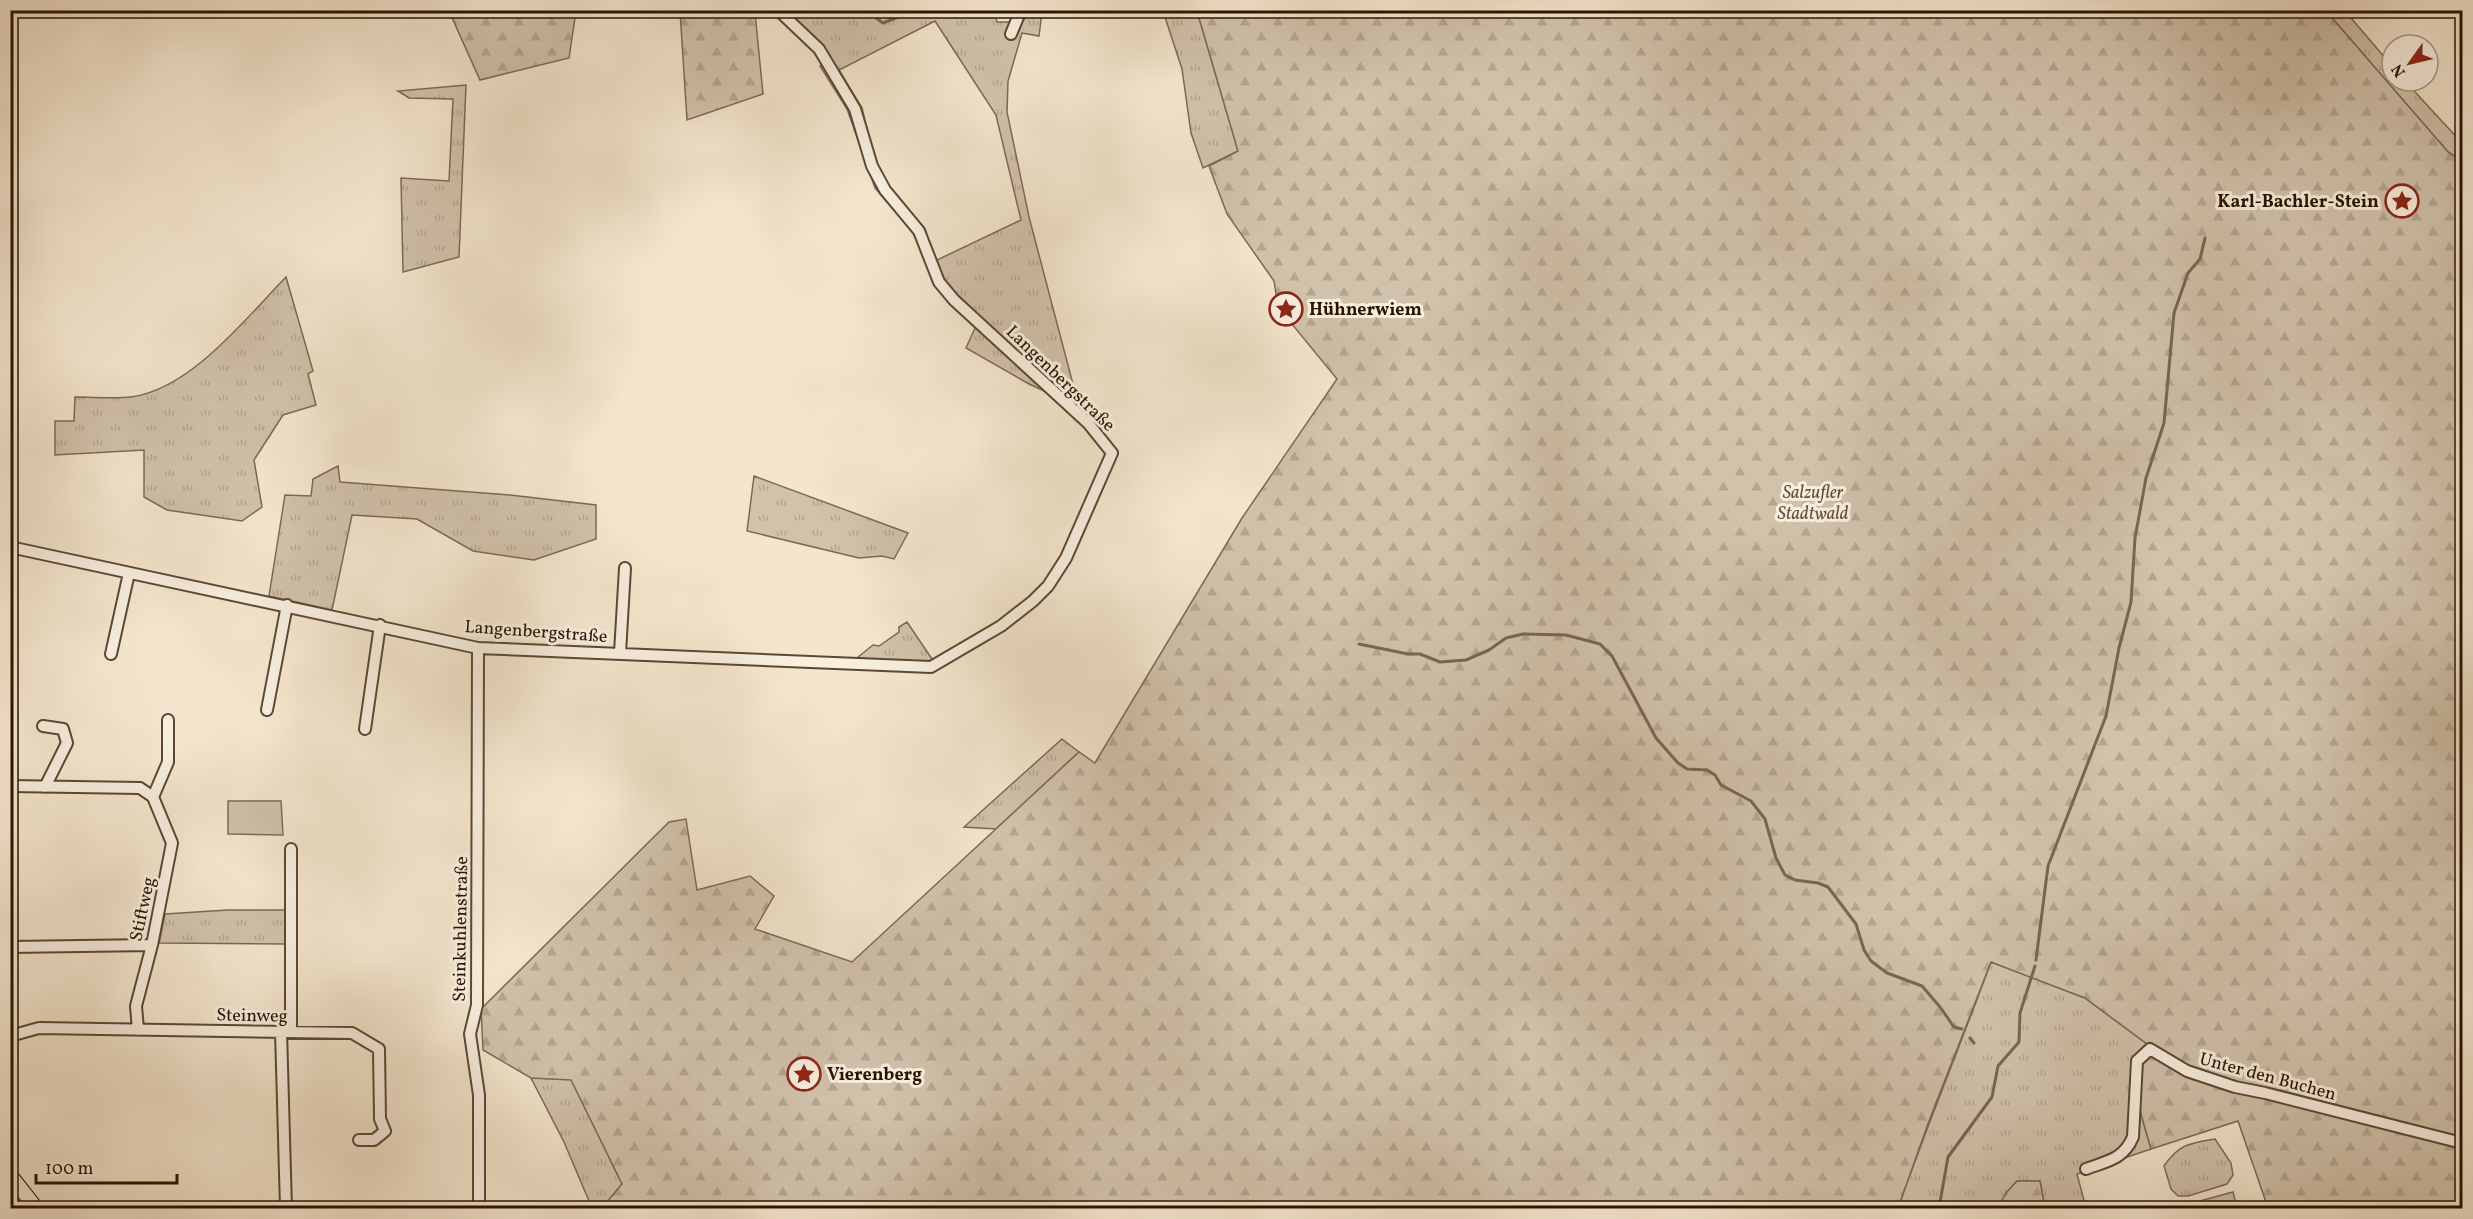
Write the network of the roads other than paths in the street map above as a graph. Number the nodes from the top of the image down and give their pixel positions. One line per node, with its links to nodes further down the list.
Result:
1 (778, 10): 10 (street, Langenbergstraße)
2 (1021, 10): 3 (street)
3 (1011, 34)
4 (10, 547): 6 (street, Langenbergstraße)
5 (625, 568): 10 (street, Langenbergstraße)
6 (129, 573): 7 (street, Langenbergstraße); 11 (street)
7 (287, 605): 8 (street, Langenbergstraße); 12 (street)
8 (380, 625): 9 (street, Langenbergstraße); 15 (street)
9 (478, 648): 10 (street, Langenbergstraße); 31 (street, Steinkuhlenstraße)
10 (620, 653)
11 (111, 654)
12 (267, 710)
13 (168, 720): 18 (street)
14 (43, 726): 17 (street)
15 (365, 729)
16 (10, 786): 17 (street)
17 (45, 787): 18 (street)
18 (153, 797): 20 (street, Stiftweg)
19 (291, 849): 23 (street)
20 (152, 945): 21 (street); 22 (street, Stiftweg)
21 (10, 946)
22 (138, 1030): 23 (street, Steinweg); 24 (street, Steinweg)
23 (286, 1032): 25 (street, Steinweg); 30 (street)
24 (10, 1036)
25 (359, 1140)
26 (2463, 1143): 27 (street, Unter den Buchen)
27 (2086, 1169)
28 (10, 1175): 29 (main road)
29 (36, 1209)
30 (286, 1209)
31 (479, 1209)

